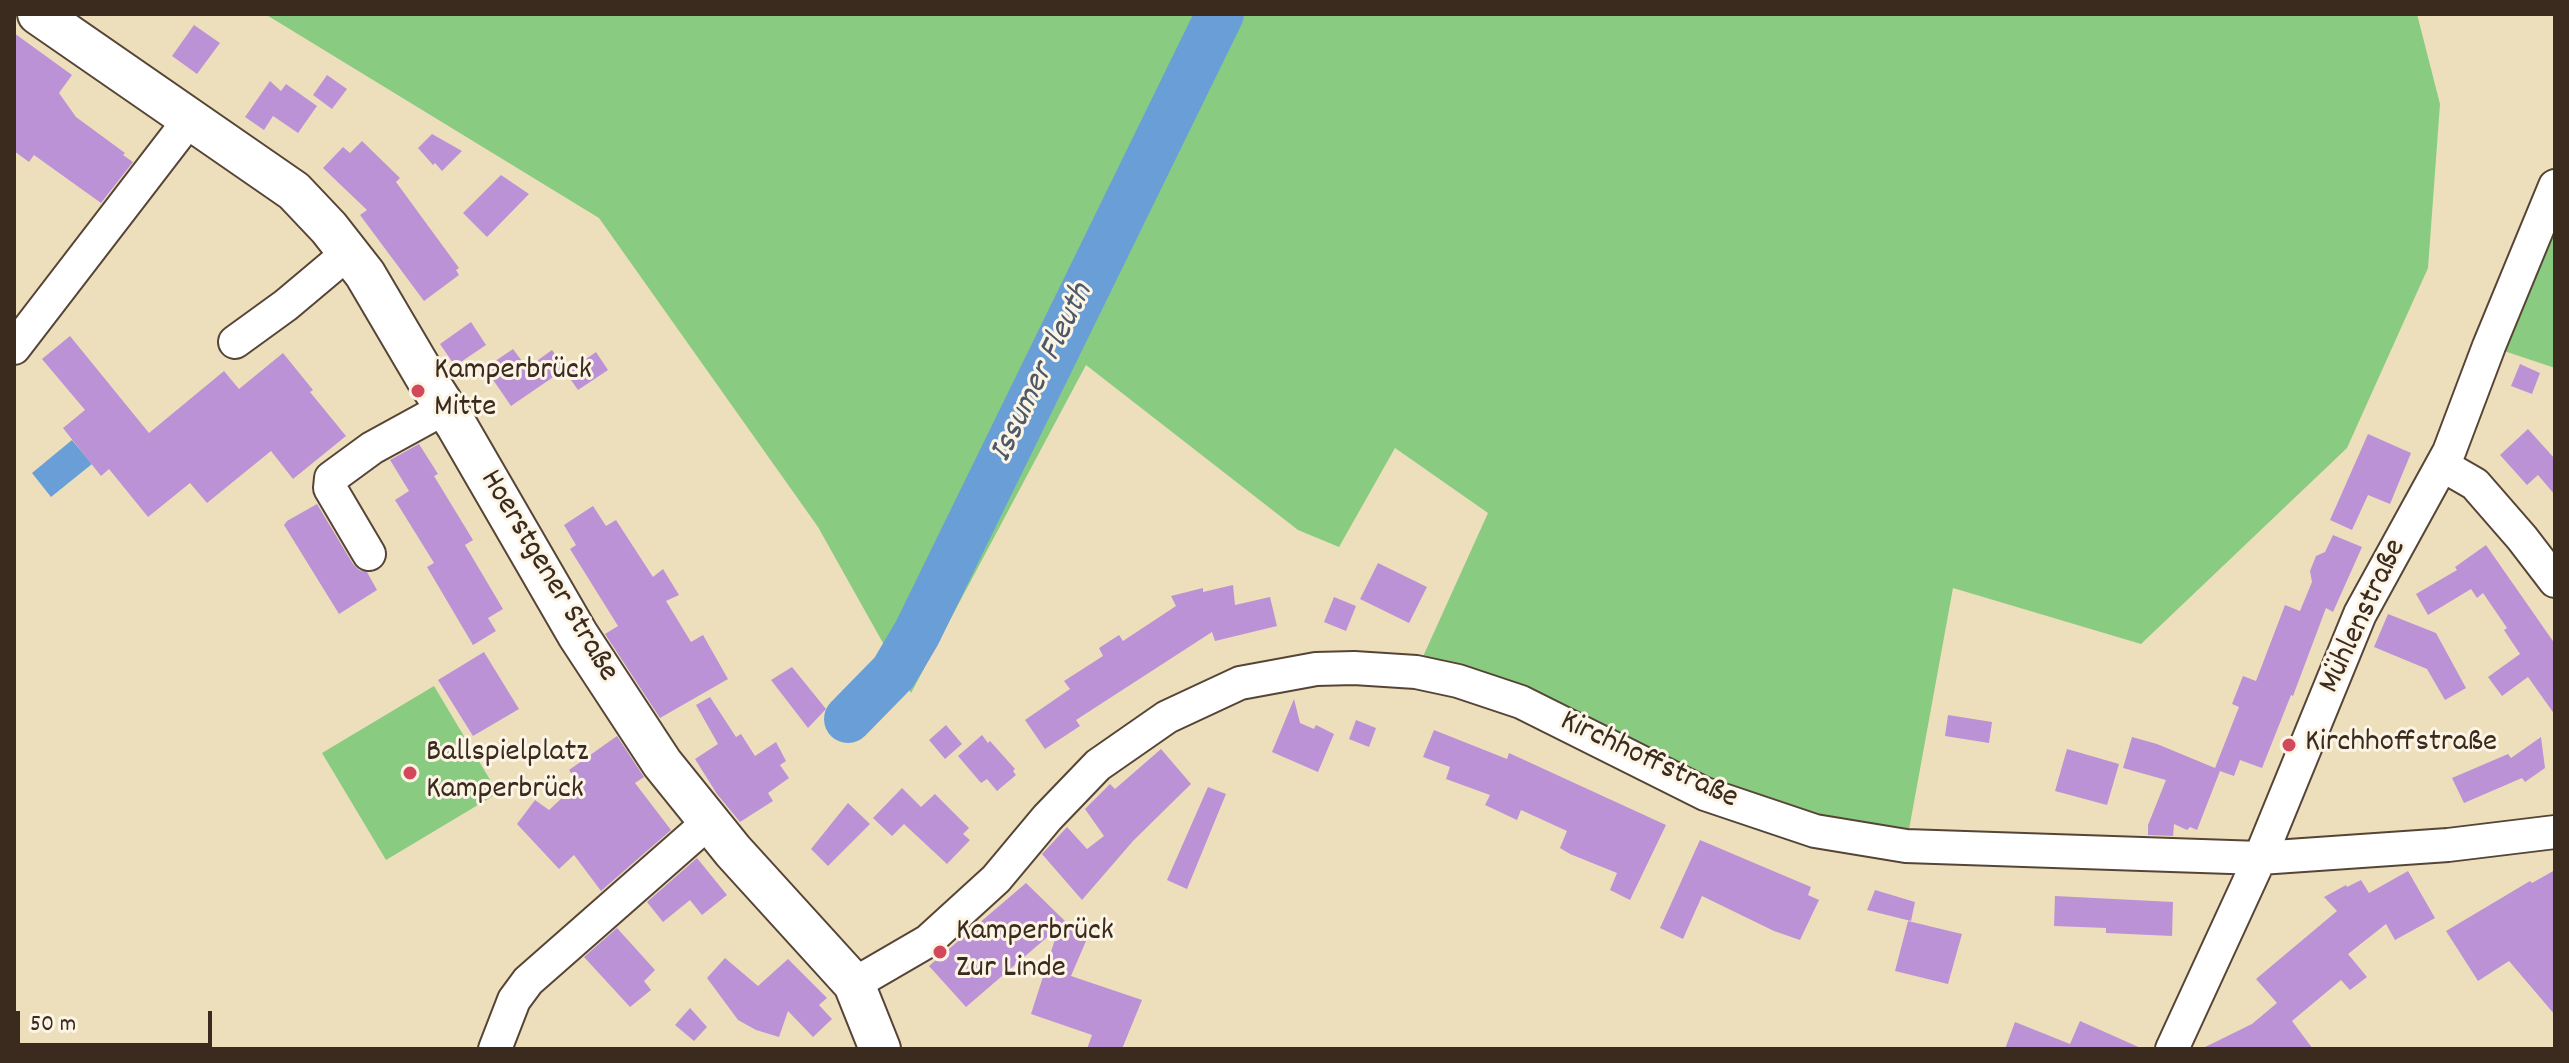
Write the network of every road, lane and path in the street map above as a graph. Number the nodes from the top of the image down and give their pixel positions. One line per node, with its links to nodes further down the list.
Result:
1 (38, 14): 2 (main road, Hoerstgener Straße)
2 (190, 119): 4 (main road, Hoerstgener Straße); 6 (street)
3 (2555, 186): 8 (street, Mühlenstraße)
4 (351, 256): 5 (street); 7 (main road, Hoerstgener Straße)
5 (235, 342)
6 (14, 348)
7 (445, 408): 9 (street); 11 (main road, Hoerstgener Straße)
8 (2442, 465): 10 (street); 13 (street, Mühlenstraße)
9 (369, 554)
10 (2555, 581)
11 (710, 821): 14 (main road, Hoerstgener Straße); 15 (street)
12 (2555, 832): 13 (street, Kirchhoffstraße)
13 (2260, 858): 14 (street, Kirchhoffstraße); 17 (street, Mühlenstraße)
14 (854, 984): 16 (main road, Hoerstgener Straße)
15 (495, 1049)
16 (880, 1049)
17 (2172, 1049)

